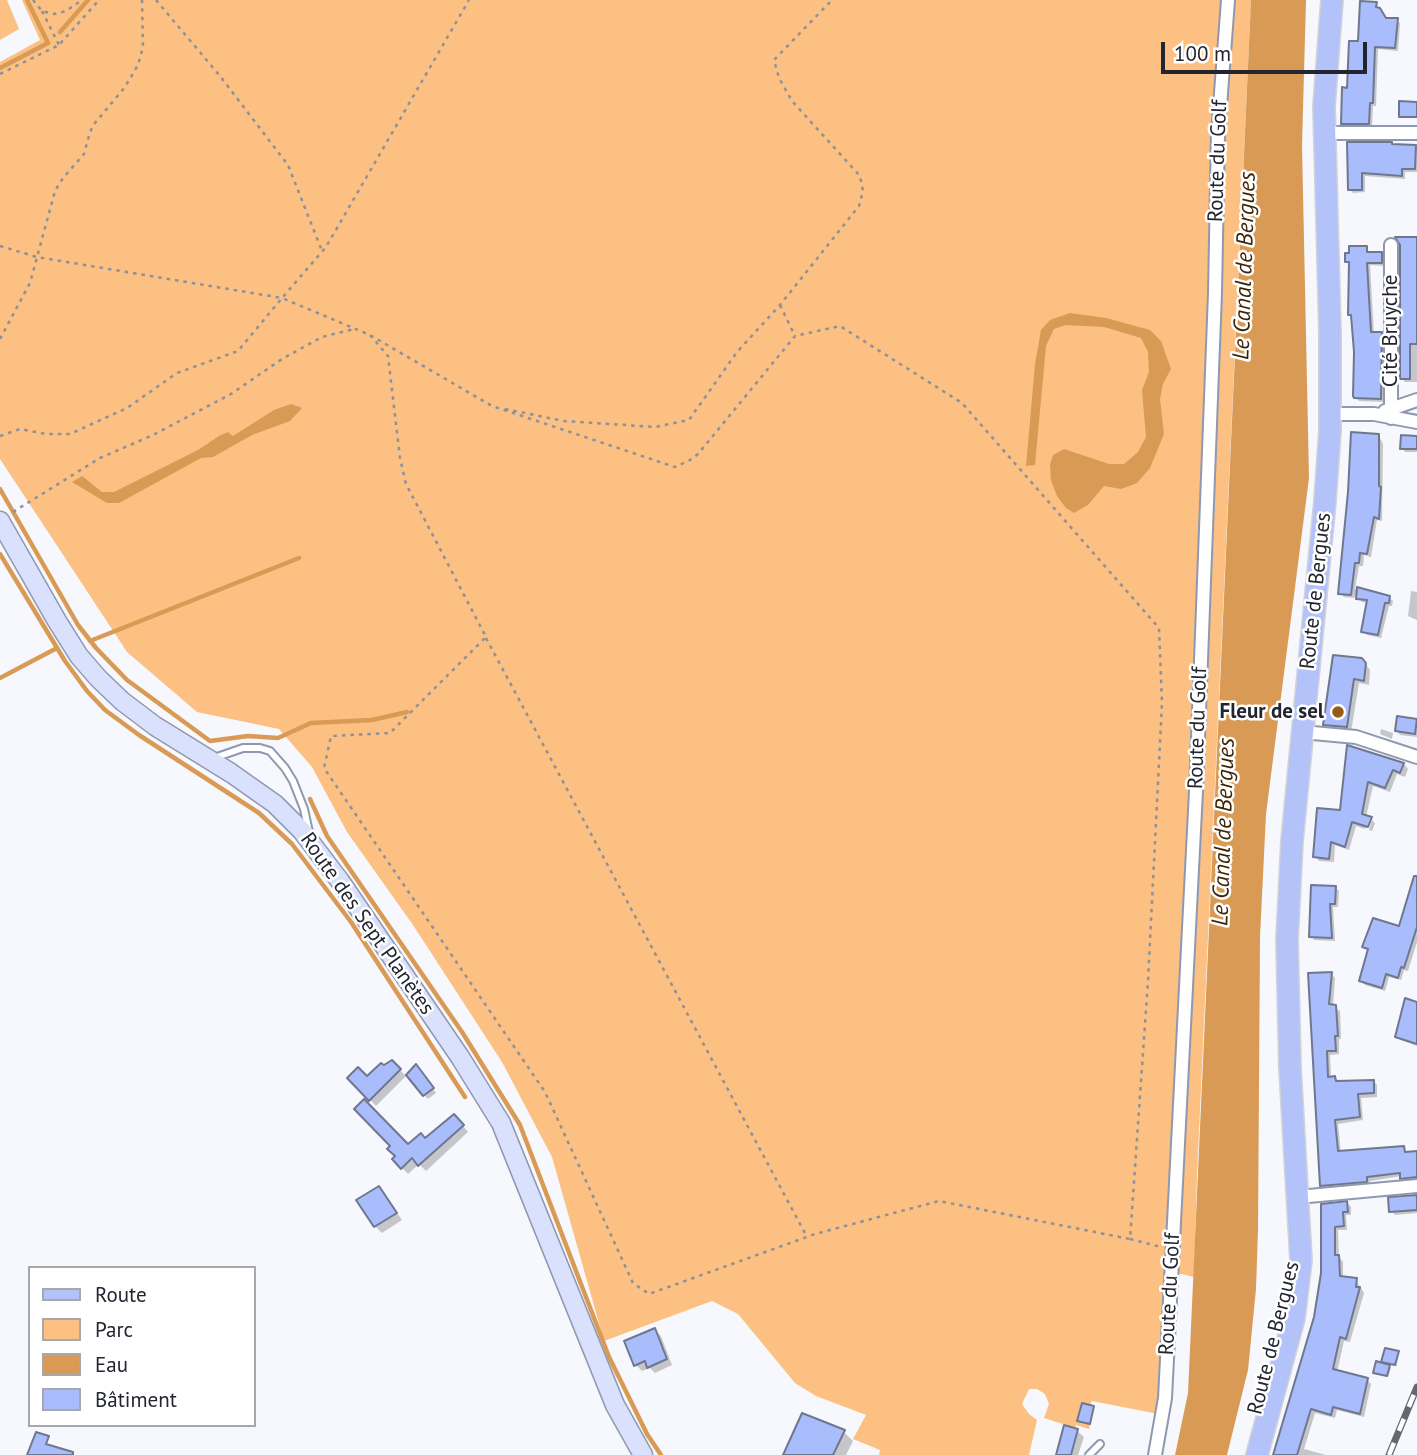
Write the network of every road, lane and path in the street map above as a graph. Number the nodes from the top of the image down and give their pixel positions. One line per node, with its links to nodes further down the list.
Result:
1 (33, 0): 10 (path)
2 (82, 0): 10 (path)
3 (99, 0): 11 (path)
4 (142, 0): 18 (path)
5 (156, 0): 17 (path)
6 (470, 0): 17 (path)
7 (832, 0): 20 (path)
8 (1228, 0): 43 (street, Route du Golf)
9 (1332, 0): 13 (main road, Route de Bergues)
10 (42, 11): 11 (path)
11 (59, 45): 12 (path)
12 (0, 74)
13 (1324, 133): 14 (street); 28 (main road, Route de Bergues)
14 (1417, 133)
15 (1391, 245): 27 (street, Cité Bruyche)
16 (0, 246): 18 (path)
17 (322, 251): 19 (path)
18 (37, 257): 19 (path); 24 (path)
19 (282, 298): 21 (path); 30 (path)
20 (780, 305): 23 (path); 26 (path)
21 (354, 329): 22 (path); 31 (path)
22 (370, 335): 26 (path); 33 (path)
23 (795, 336): 26 (path); 42 (path)
24 (0, 339)
25 (1417, 400): 27 (street)
26 (492, 406)
27 (1391, 413): 28 (street); 29 (street)
28 (1330, 414): 34 (main road, Route de Bergues)
29 (1417, 422)
30 (0, 436)
31 (18, 509)
32 (0, 521): 36 (main road, Route des Sept Planètes)
33 (485, 637): 41 (path); 41 (path)
34 (1302, 732): 35 (street); 39 (main road, Route de Bergues)
35 (1417, 757)
36 (209, 760): 37 (main road, Route des Sept Planètes); 37 (lane)
37 (311, 841): 44 (main road, Route des Sept Planètes)
38 (1417, 1186): 39 (street)
39 (1298, 1197): 40 (main road, Route de Bergues)
40 (1300, 1220): 50 (main road, Route de Bergues); 51 (main road, Route de Bergues)
41 (807, 1237): 42 (path)
42 (1130, 1239): 43 (path)
43 (1173, 1250): 49 (street, Route du Golf)
44 (570, 1298): 46 (main road, Route des Sept Planètes); 47 (main road, Route des Sept Planètes)
45 (1100, 1444): 48 (lane)
46 (630, 1455)
47 (643, 1455)
48 (1088, 1455)
49 (1155, 1455)
50 (1244, 1455)
51 (1257, 1455)

